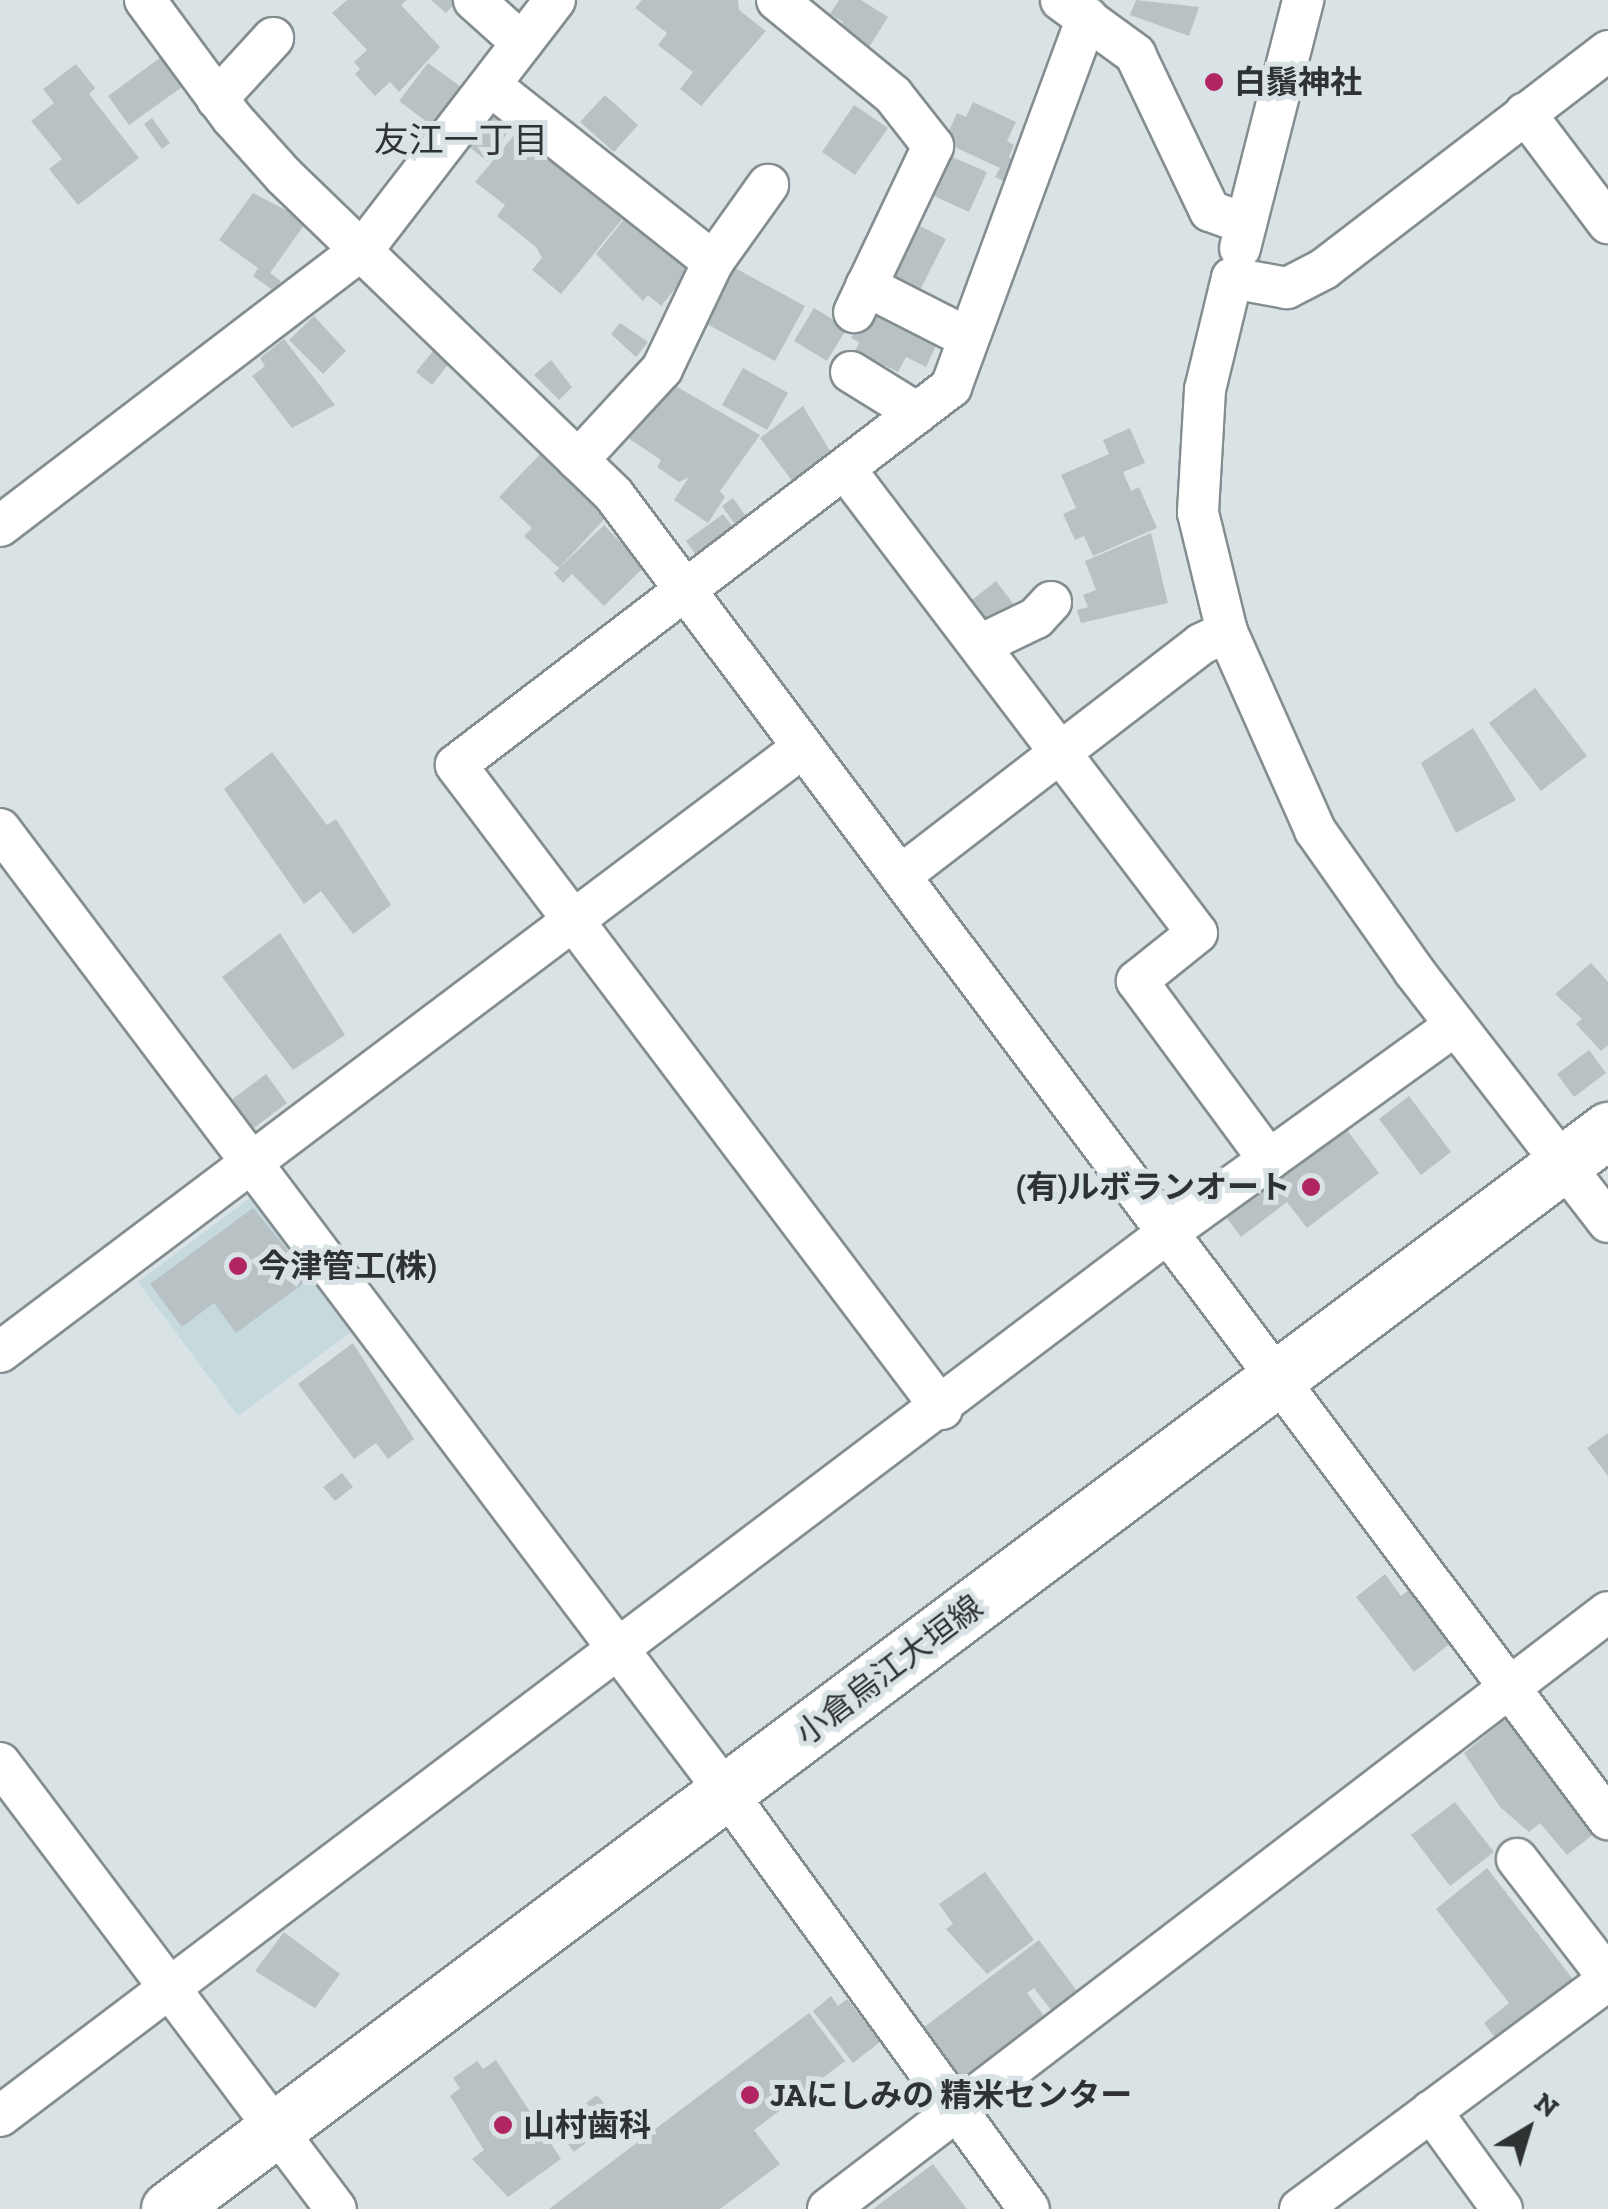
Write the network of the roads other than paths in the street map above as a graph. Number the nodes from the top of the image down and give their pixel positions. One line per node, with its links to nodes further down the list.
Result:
1 (145, 0): 11 (street)
2 (474, 0): 8 (street)
3 (555, 0): 8 (street)
4 (777, 0): 19 (street)
5 (1303, 0): 15 (street)
6 (1074, 9): 15 (street); 19 (street)
7 (272, 38): 11 (street)
8 (522, 43): 10 (street)
9 (1608, 51): 12 (street)
10 (490, 85): 16 (street); 17 (street)
11 (217, 99): 16 (street)
12 (1524, 113): 14 (street); 18 (street)
13 (768, 185): 17 (street)
14 (1608, 222)
15 (1246, 224): 18 (street)
16 (364, 248): 22 (street); 24 (street)
17 (713, 262): 22 (street)
18 (1232, 278): 27 (street)
19 (968, 338): 21 (street)
20 (851, 372): 21 (street)
21 (917, 413): 23 (street)
22 (578, 460): 25 (street)
23 (845, 469): 25 (street); 28 (street)
24 (0, 526)
25 (687, 592): 29 (street); 33 (street)
26 (1051, 602): 28 (street)
27 (1226, 632): 30 (street); 34 (street)
28 (982, 644): 30 (street)
29 (802, 748): 32 (street); 33 (street)
30 (1064, 750): 32 (street); 36 (street)
31 (0, 829): 38 (street)
32 (900, 876): 40 (street)
33 (574, 920): 38 (street); 43 (street)
34 (1456, 1025): 36 (street); 37 (street)
35 (1608, 1130): 37 (main road, 小倉烏江大垣線)
36 (1269, 1160): 40 (street)
37 (1564, 1163): 39 (street); 42 (main road, 小倉烏江大垣線)
38 (251, 1165): 41 (street); 45 (street)
39 (1608, 1222)
40 (1170, 1231): 42 (street); 43 (street)
41 (0, 1352)
42 (1281, 1376): 46 (street); 48 (main road, 小倉烏江大垣線)
43 (942, 1410): 45 (street)
44 (1608, 1612): 46 (street)
45 (620, 1651): 48 (street); 52 (street)
46 (1508, 1684): 49 (street); 54 (street)
47 (0, 1763): 52 (street)
48 (726, 1792): 54 (street); 56 (main road, 小倉烏江大垣線)
49 (1608, 1819)
50 (1516, 1859): 51 (street)
51 (1608, 1979): 53 (street)
52 (170, 1988): 55 (street); 56 (street)
53 (1432, 2112): 61 (street); 62 (street)
54 (960, 2113): 59 (street); 60 (street)
55 (0, 2116)
56 (276, 2129): 57 (main road, 小倉烏江大垣線); 58 (street)
57 (169, 2209)
58 (336, 2209)
59 (828, 2209)
60 (1029, 2209)
61 (1300, 2209)
62 (1502, 2209)

